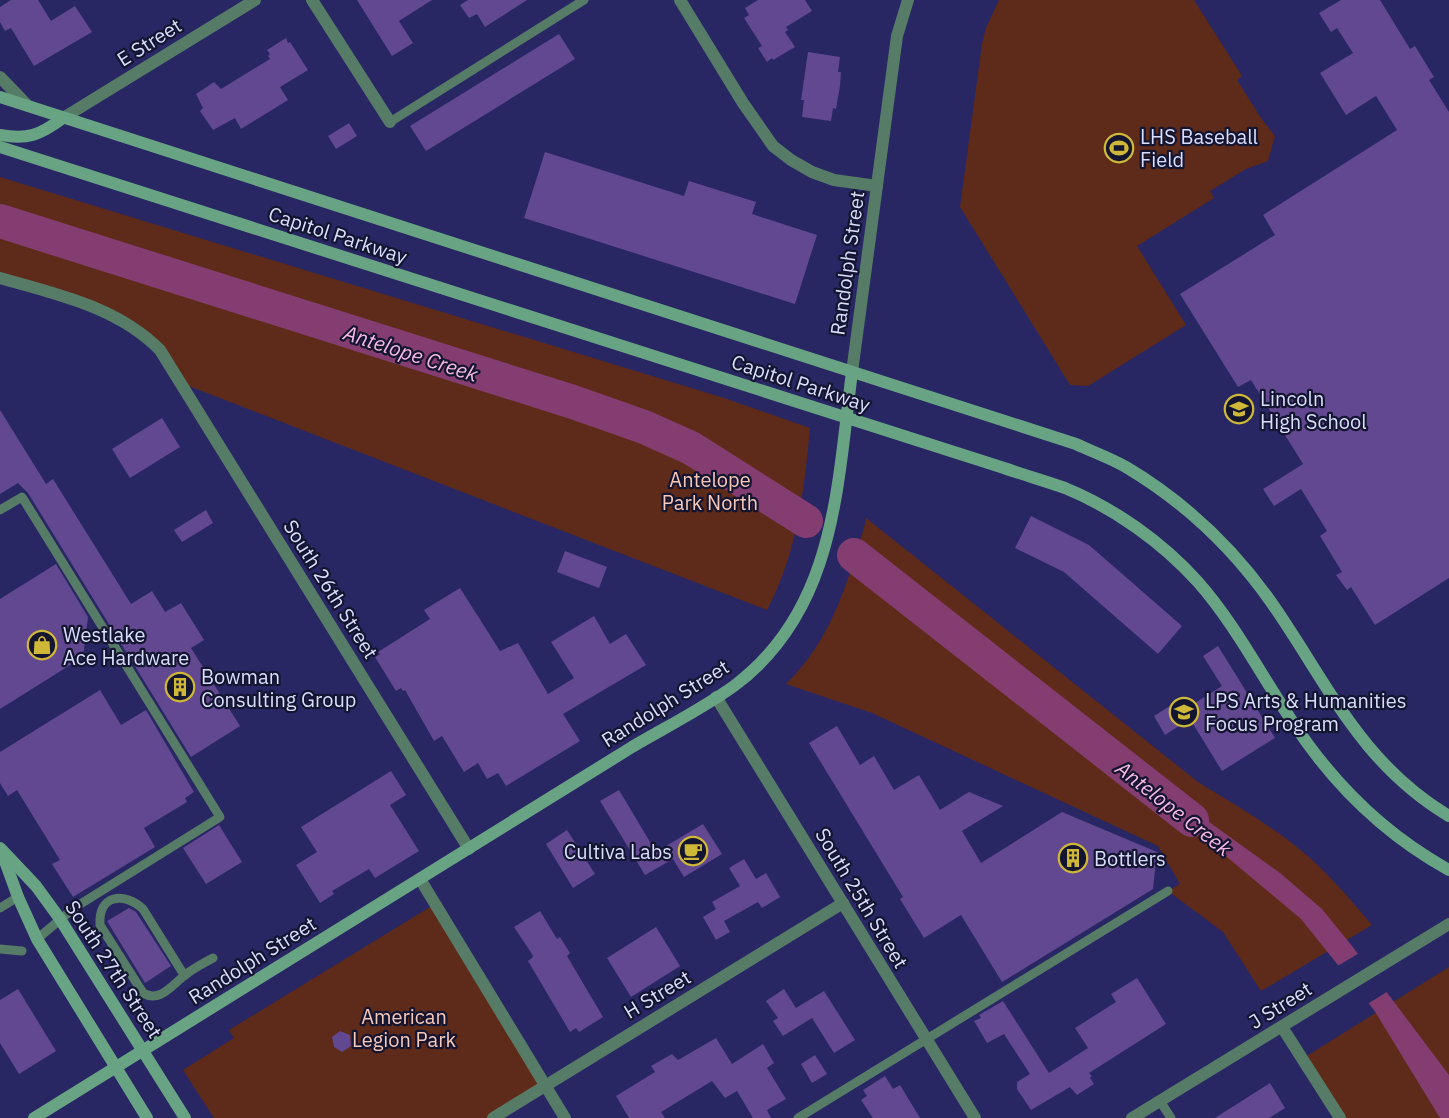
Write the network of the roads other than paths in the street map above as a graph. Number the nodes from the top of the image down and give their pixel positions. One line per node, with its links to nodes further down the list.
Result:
1 (255, 0): 9 (street, E Street)
2 (312, 0): 10 (street)
3 (584, 0): 10 (lane)
4 (680, 0): 13 (street)
5 (908, 0): 13 (street, Randolph Street)
6 (0, 77): 8 (street)
7 (0, 97): 8 (main road, Capitol Parkway)
8 (28, 106): 9 (main road, Capitol Parkway)
9 (63, 118): 11 (main road); 15 (main road, Capitol Parkway)
10 (390, 122)
11 (0, 135)
12 (0, 147): 16 (main road, Capitol Parkway)
13 (878, 186): 15 (street, Randolph Street)
14 (0, 278): 21 (street, South 26th Street)
15 (852, 372): 16 (main road, Randolph Street); 19 (main road, Capitol Parkway)
16 (846, 417): 18 (main road, Randolph Street); 22 (main road, Capitol Parkway)
17 (0, 510): 28 (lane)
18 (716, 697): 21 (main road, Randolph Street); 26 (street, South 25th Street)
19 (1449, 816)
20 (0, 848): 25 (main road, South 27th Street); 28 (main road, South 27th Street)
21 (469, 849): 23 (main road, Randolph Street)
22 (1449, 870)
23 (420, 879): 37 (main road, Randolph Street); 39 (street)
24 (1168, 891): 36 (lane)
25 (18, 897): 27 (lane); 30 (main road, South 27th Street)
26 (843, 903): 36 (street, South 25th Street); 39 (street, H Street)
27 (0, 908)
28 (60, 919): 30 (lane); 37 (main road, South 27th Street)
29 (1449, 924): 35 (street, J Street)
30 (37, 939): 38 (main road, South 27th Street)
31 (0, 949): 32 (lane)
32 (22, 951)
33 (213, 958): 34 (lane)
34 (184, 975): 34 (lane)
35 (1282, 1027): 40 (street, J Street); 50 (street)
36 (926, 1039): 46 (lane); 47 (street, South 25th Street)
37 (144, 1050): 38 (main road, Randolph Street); 43 (main road, South 27th Street)
38 (116, 1068): 41 (main road, Randolph Street); 42 (main road, South 27th Street)
39 (545, 1086): 44 (street, H Street); 45 (street)
40 (1160, 1101): 48 (street, J Street); 49 (lane)
41 (34, 1118)
42 (147, 1118)
43 (185, 1118)
44 (493, 1118)
45 (565, 1118)
46 (798, 1118)
47 (975, 1118)
48 (1132, 1118)
49 (1171, 1118)
50 (1340, 1118)

